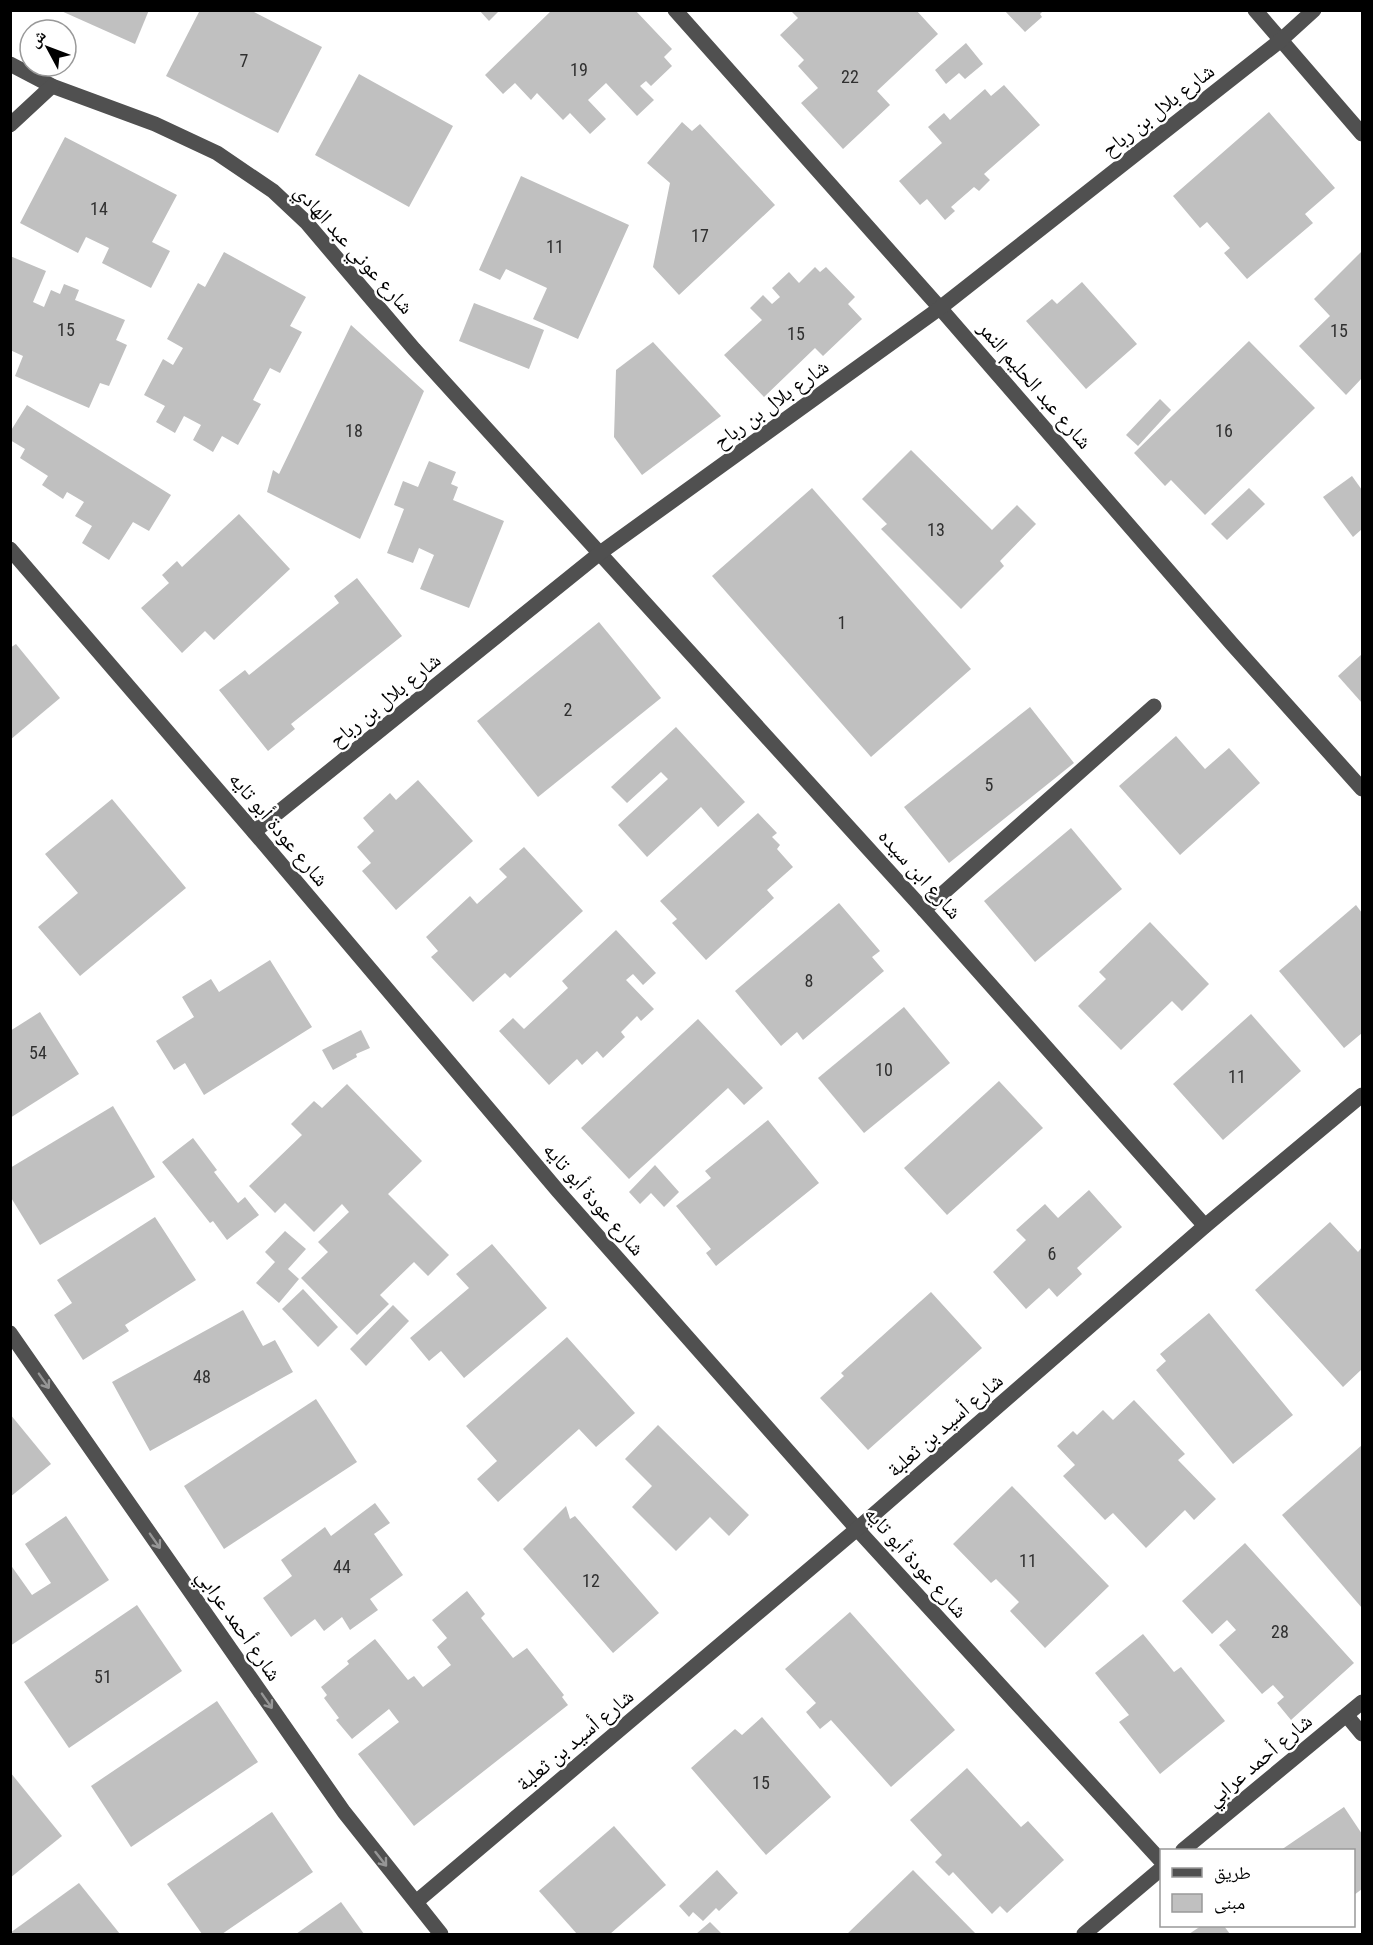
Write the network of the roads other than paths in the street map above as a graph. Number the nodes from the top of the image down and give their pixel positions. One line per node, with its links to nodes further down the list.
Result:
1 (675, 10): 9 (street, شارع عبد الحليم النمر)
2 (1255, 10): 4 (street)
3 (1314, 10): 4 (street, شارع بلال بن رباح)
4 (1281, 40): 8 (street); 9 (street, شارع بلال بن رباح)
5 (10, 64): 6 (street, شارع عوني عبد الهادي)
6 (52, 86): 7 (street); 10 (street, شارع عوني عبد الهادي)
7 (10, 125)
8 (1362, 134)
9 (940, 308): 10 (street, شارع بلال بن رباح); 13 (street, شارع عبد الحليم النمر)
10 (600, 553): 14 (street, شارع بلال بن رباح); 15 (street, شارع ابن سيده)
11 (13, 558): 14 (street, شارع عودة أبو تايه)
12 (1154, 706): 15 (street)
13 (1362, 789)
14 (254, 832): 19 (street, شارع عودة أبو تايه)
15 (924, 910): 17 (street, شارع ابن سيده)
16 (1362, 1095): 17 (street, شارع أسيد بن ثعلبة)
17 (1205, 1226): 19 (street, شارع أسيد بن ثعلبة)
18 (10, 1333): 26 (street, شارع أحمد عرابي, one-way to 26)
19 (857, 1529): 24 (street, شارع عودة أبو تايه); 26 (street, شارع أسيد بن ثعلبة)
20 (1362, 1702): 21 (street, شارع أحمد عرابي)
21 (1347, 1716): 22 (street); 23 (street, شارع أحمد عرابي)
22 (1362, 1734)
23 (1185, 1849)
24 (1160, 1861)
25 (1160, 1869): 28 (street)
26 (416, 1902): 27 (street, شارع أحمد عرابي)
27 (441, 1935)
28 (1084, 1935)

